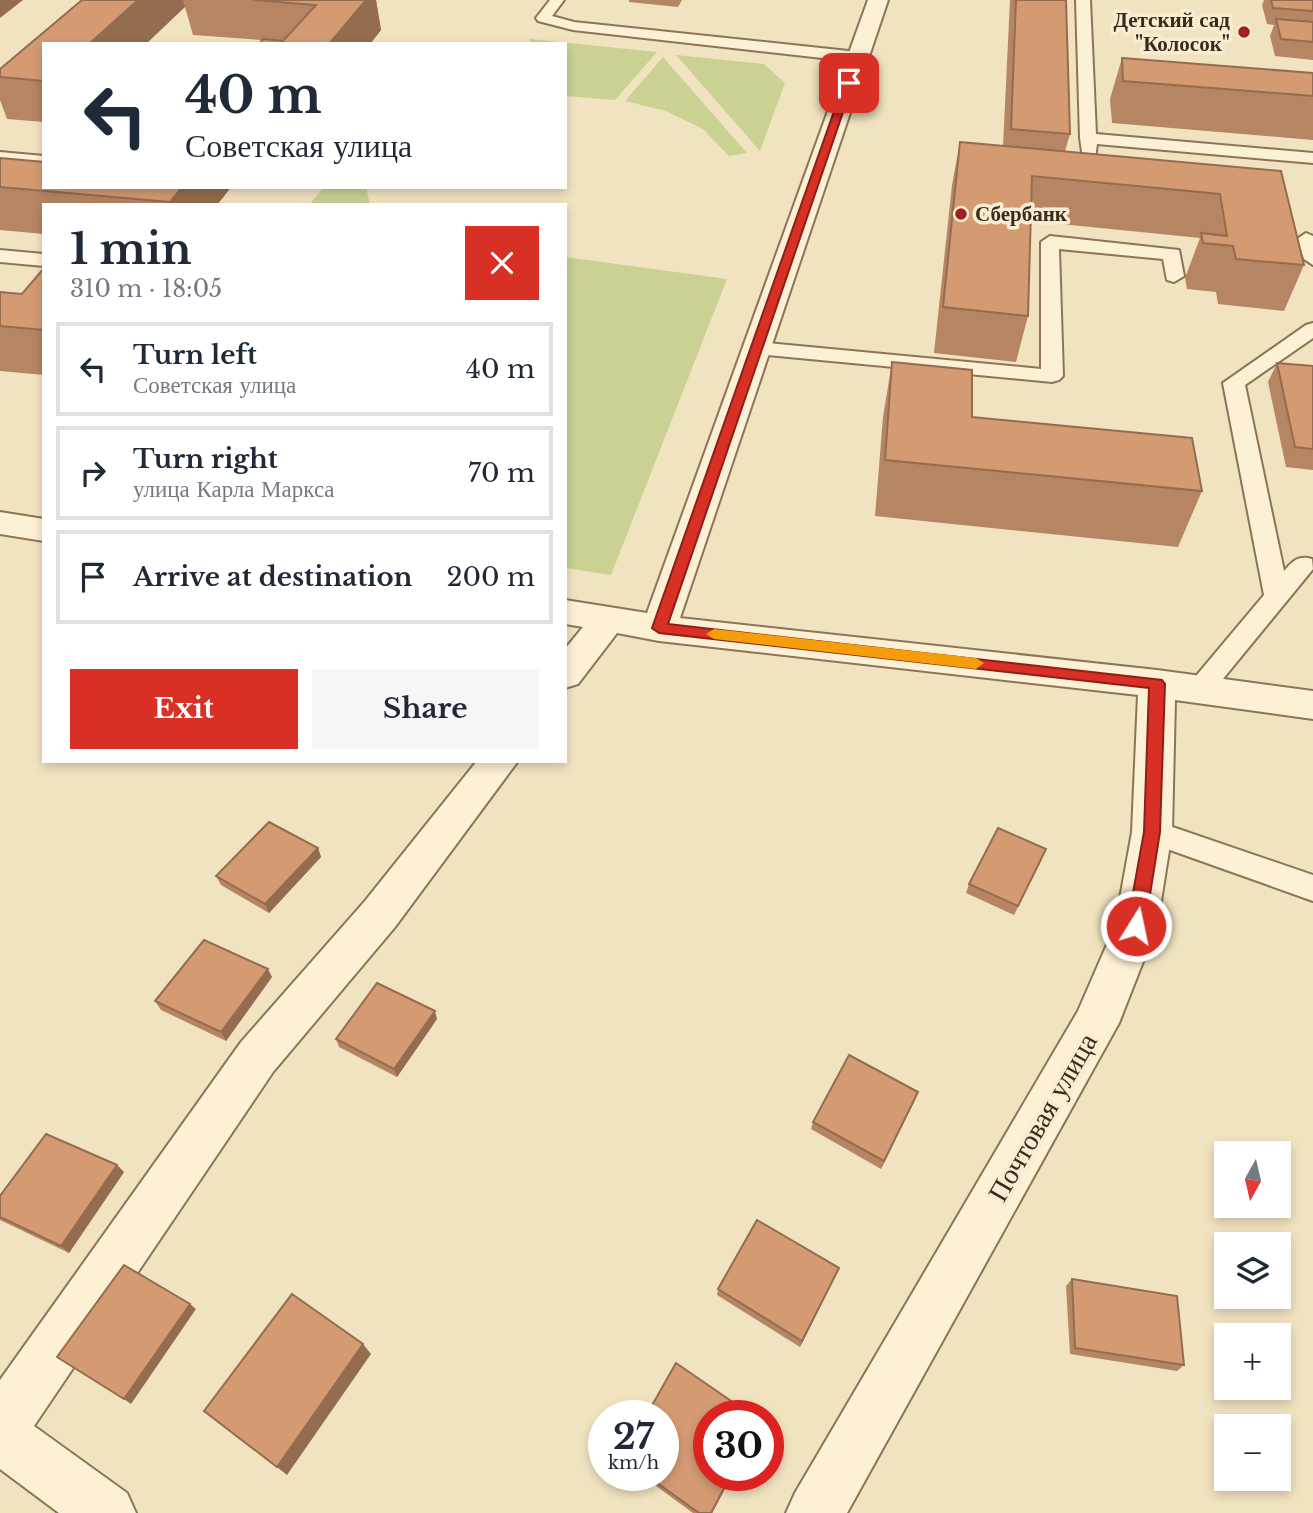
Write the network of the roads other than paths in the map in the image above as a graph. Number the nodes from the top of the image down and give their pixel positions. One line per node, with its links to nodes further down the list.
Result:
1 (557, 0): 4 (lane)
2 (878, 0): 4 (street)
3 (1083, 0): 5 (lane)
4 (858, 57): 16 (street)
5 (1088, 138): 7 (lane); 9 (lane)
6 (0, 157): 8 (lane)
7 (1313, 158)
8 (42, 161)
9 (1089, 178)
10 (1306, 239): 13 (lane)
11 (0, 256): 12 (lane)
12 (42, 260)
13 (1313, 260)
14 (1174, 276): 16 (lane)
15 (1313, 329): 20 (lane)
16 (757, 348): 23 (street)
17 (0, 523): 18 (street)
18 (42, 530)
19 (1303, 565): 20 (lane)
20 (1277, 597): 25 (lane)
21 (567, 612): 22 (street)
22 (609, 619): 23 (street); 24 (street)
23 (659, 628): 25 (street)
24 (567, 672)
25 (1179, 686): 26 (street); 28 (street, Почтовая улица)
26 (1313, 705)
27 (497, 763): 30 (street)
28 (1152, 832): 29 (lane); 33 (street, Почтовая улица)
29 (1313, 888)
30 (0, 1427)
31 (0, 1435): 32 (street)
32 (107, 1513)
33 (815, 1513)

